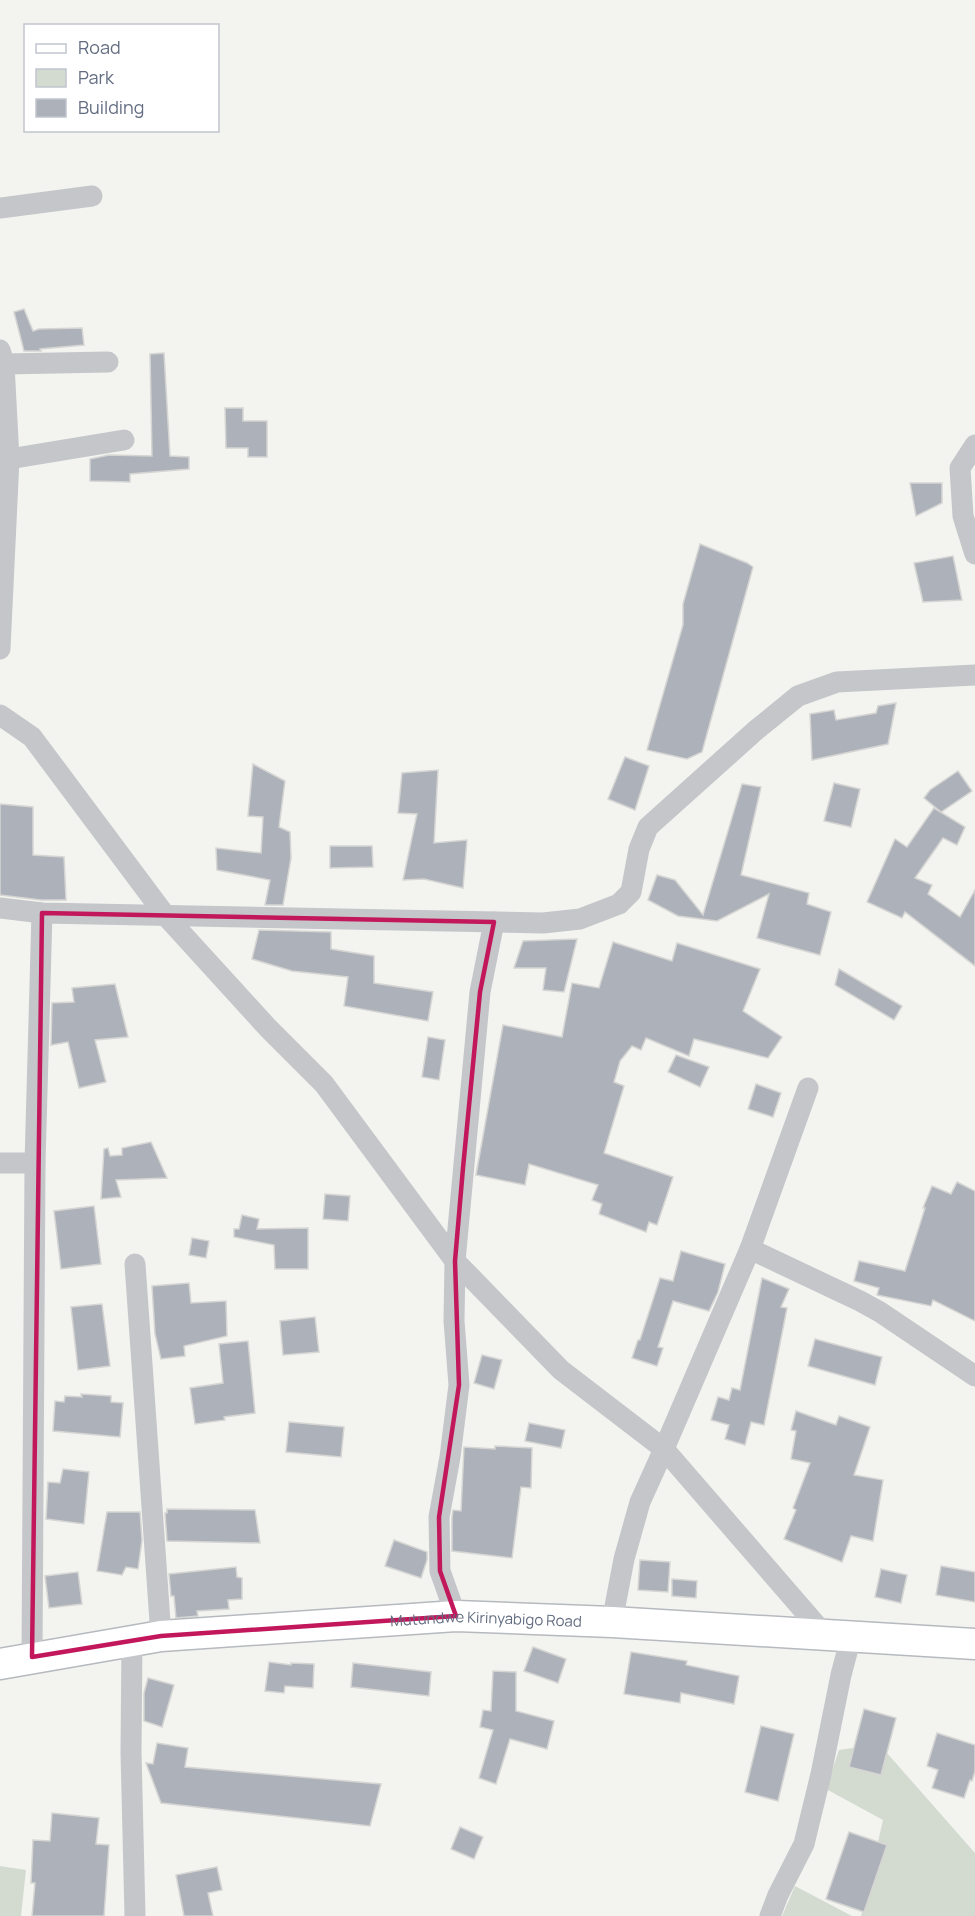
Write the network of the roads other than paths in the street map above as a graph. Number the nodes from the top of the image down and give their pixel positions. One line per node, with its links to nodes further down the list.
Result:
1 (92, 196): 2 (street)
2 (0, 208)
3 (2, 357): 4 (street); 7 (street)
4 (108, 362)
5 (124, 440): 7 (street)
6 (975, 445): 8 (street)
7 (9, 459): 9 (street)
8 (975, 554)
9 (0, 649)
10 (975, 675): 16 (street)
11 (0, 715): 14 (street)
12 (0, 908): 13 (street)
13 (42, 913): 14 (street); 15 (street); 19 (street)
14 (165, 915): 16 (street); 21 (street)
15 (0, 920)
16 (494, 922): 21 (street)
17 (808, 1088): 20 (street)
18 (0, 1163): 19 (street)
19 (35, 1163): 31 (street)
20 (750, 1249): 23 (street); 24 (street)
21 (455, 1261): 24 (street); 25 (street)
22 (135, 1264): 27 (street)
23 (975, 1376)
24 (664, 1449): 26 (street); 28 (street)
25 (456, 1616): 26 (street, Mutundwe Kirinyabigo Road); 27 (street, Mutundwe Kirinyabigo Road)
26 (612, 1622): 28 (street, Mutundwe Kirinyabigo Road)
27 (161, 1636): 29 (street, Mutundwe Kirinyabigo Road)
28 (838, 1636): 30 (street, Mutundwe Kirinyabigo Road); 34 (street)
29 (132, 1640): 31 (street, Mutundwe Kirinyabigo Road); 33 (street)
30 (975, 1644)
31 (32, 1657): 32 (street, Mutundwe Kirinyabigo Road)
32 (0, 1664)
33 (135, 1916)
34 (770, 1916)

